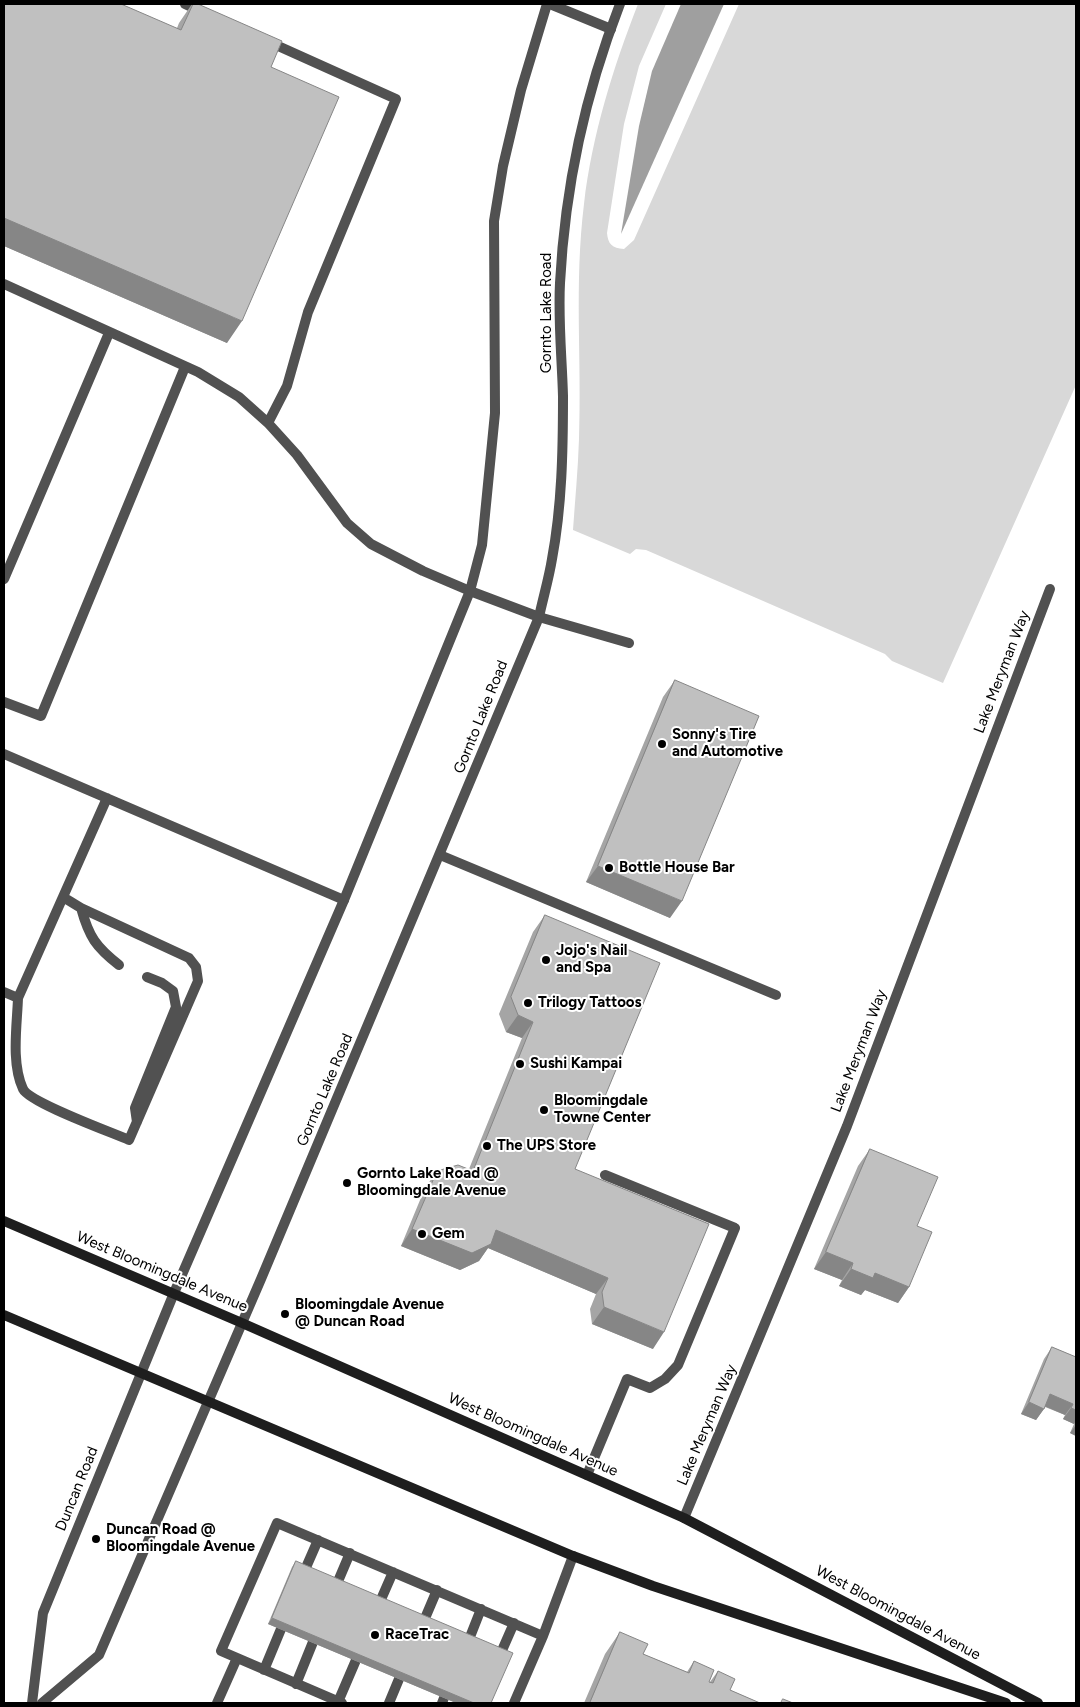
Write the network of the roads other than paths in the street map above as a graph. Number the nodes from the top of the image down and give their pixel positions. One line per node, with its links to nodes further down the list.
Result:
1 (185, 4): 4 (street)
2 (549, 4): 5 (street); 13 (street)
3 (620, 4): 5 (street, Gornto Lake Road)
4 (211, 16)
5 (611, 29): 14 (street, Gornto Lake Road)
6 (255, 36): 10 (street)
7 (4, 284): 8 (street)
8 (109, 333): 9 (street); 11 (street)
9 (185, 366): 10 (street); 16 (street)
10 (268, 423): 13 (street)
11 (4, 579)
12 (1050, 589): 37 (street, Lake Meryman Way)
13 (470, 591): 14 (street); 21 (street)
14 (538, 618): 15 (street); 19 (street, Gornto Lake Road)
15 (629, 643)
16 (4, 702)
17 (4, 754): 18 (street)
18 (107, 798): 20 (street); 21 (street)
19 (440, 855): 26 (street); 33 (street, Gornto Lake Road)
20 (63, 897): 22 (street); 27 (street)
21 (344, 900): 31 (street)
22 (81, 908): 23 (street); 28 (street)
23 (120, 965)
24 (147, 977): 28 (street)
25 (4, 992): 27 (street)
26 (776, 996)
27 (18, 998): 28 (street)
28 (137, 1123)
29 (606, 1175): 36 (street)
30 (4, 1221): 31 (main road, West Bloomingdale Avenue)
31 (174, 1293): 33 (main road, West Bloomingdale Avenue); 34 (street, Duncan Road)
32 (4, 1315): 34 (main road)
33 (242, 1323): 35 (street, Gornto Lake Road); 36 (main road, West Bloomingdale Avenue)
34 (140, 1374): 35 (main road); 60 (street, Duncan Road)
35 (207, 1402): 40 (main road); 61 (street)
36 (587, 1475): 37 (main road, West Bloomingdale Avenue)
37 (684, 1518): 66 (main road, West Bloomingdale Avenue)
38 (318, 1540): 39 (street); 41 (street); 54 (street)
39 (350, 1554): 42 (street); 43 (street)
40 (572, 1556): 50 (street); 65 (main road)
41 (304, 1572)
42 (393, 1572): 44 (street); 45 (street)
43 (336, 1586)
44 (437, 1590): 46 (street); 47 (street)
45 (379, 1604)
46 (481, 1609): 48 (street); 52 (street)
47 (424, 1623)
48 (514, 1623): 50 (street); 53 (street)
49 (281, 1629): 56 (street)
50 (543, 1636): 64 (street)
51 (313, 1642): 58 (street)
52 (468, 1642)
53 (500, 1655)
54 (237, 1658): 56 (street); 62 (street)
55 (356, 1660): 59 (street)
56 (264, 1670): 58 (street)
57 (399, 1679): 63 (street)
58 (296, 1684): 59 (street)
59 (340, 1702)
60 (32, 1703)
61 (42, 1703)
62 (217, 1703)
63 (389, 1703)
64 (514, 1703)
65 (1006, 1703)
66 (1038, 1703)

